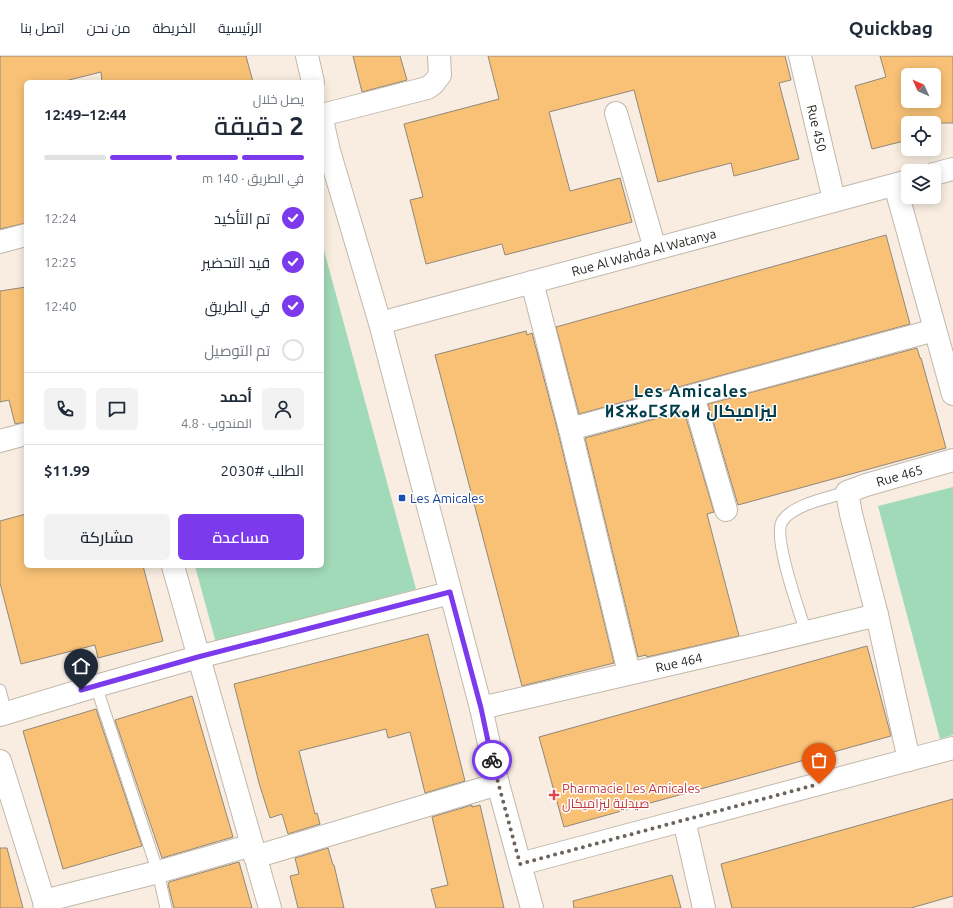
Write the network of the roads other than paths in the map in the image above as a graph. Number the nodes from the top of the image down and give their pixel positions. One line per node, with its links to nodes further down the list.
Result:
1 (307, 56): 4 (street)
2 (438, 56): 5 (street)
3 (800, 56): 12 (street, Rue 450)
4 (313, 80)
5 (324, 114)
6 (616, 114): 16 (street)
7 (324, 136): 8 (street)
8 (326, 152): 18 (street)
9 (953, 169): 10 (street)
10 (941, 172)
11 (901, 183): 12 (street, Rue Al Wahda Al Watanya)
12 (834, 200): 16 (street, Rue Al Wahda Al Watanya)
13 (906, 204): 19 (street)
14 (24, 236): 15 (street)
15 (0, 242)
16 (655, 249): 17 (street, Rue Al Wahda Al Watanya)
17 (532, 282): 18 (street, Rue Al Wahda Al Watanya); 22 (street)
18 (380, 323): 29 (street)
19 (935, 330): 20 (street); 21 (street)
20 (953, 394)
21 (693, 396): 22 (street); 27 (street)
22 (570, 429): 33 (street)
23 (24, 435): 24 (street)
24 (0, 441)
25 (953, 460): 26 (street, Rue 465)
26 (847, 492): 30 (street); 31 (lane)
27 (726, 510)
28 (174, 568): 32 (street)
29 (450, 592): 32 (street); 36 (street)
30 (877, 615): 31 (street, Rue 464); 39 (street)
31 (806, 632): 33 (street, Rue 464)
32 (198, 657): 34 (street); 43 (street)
33 (629, 673): 36 (street, Rue 464)
34 (96, 686): 37 (street); 45 (lane)
35 (0, 690): 37 (lane)
36 (481, 708): 41 (street)
37 (3, 714)
38 (953, 748): 39 (street)
39 (909, 760): 42 (street)
40 (0, 761): 46 (street)
41 (498, 784): 43 (street); 44 (street)
42 (684, 820): 44 (street); 50 (street)
43 (254, 851): 45 (street); 48 (street)
44 (520, 864): 49 (street)
45 (158, 872): 46 (street); 47 (lane)
46 (44, 905)
47 (166, 908)
48 (270, 908)
49 (532, 908)
50 (704, 908)

